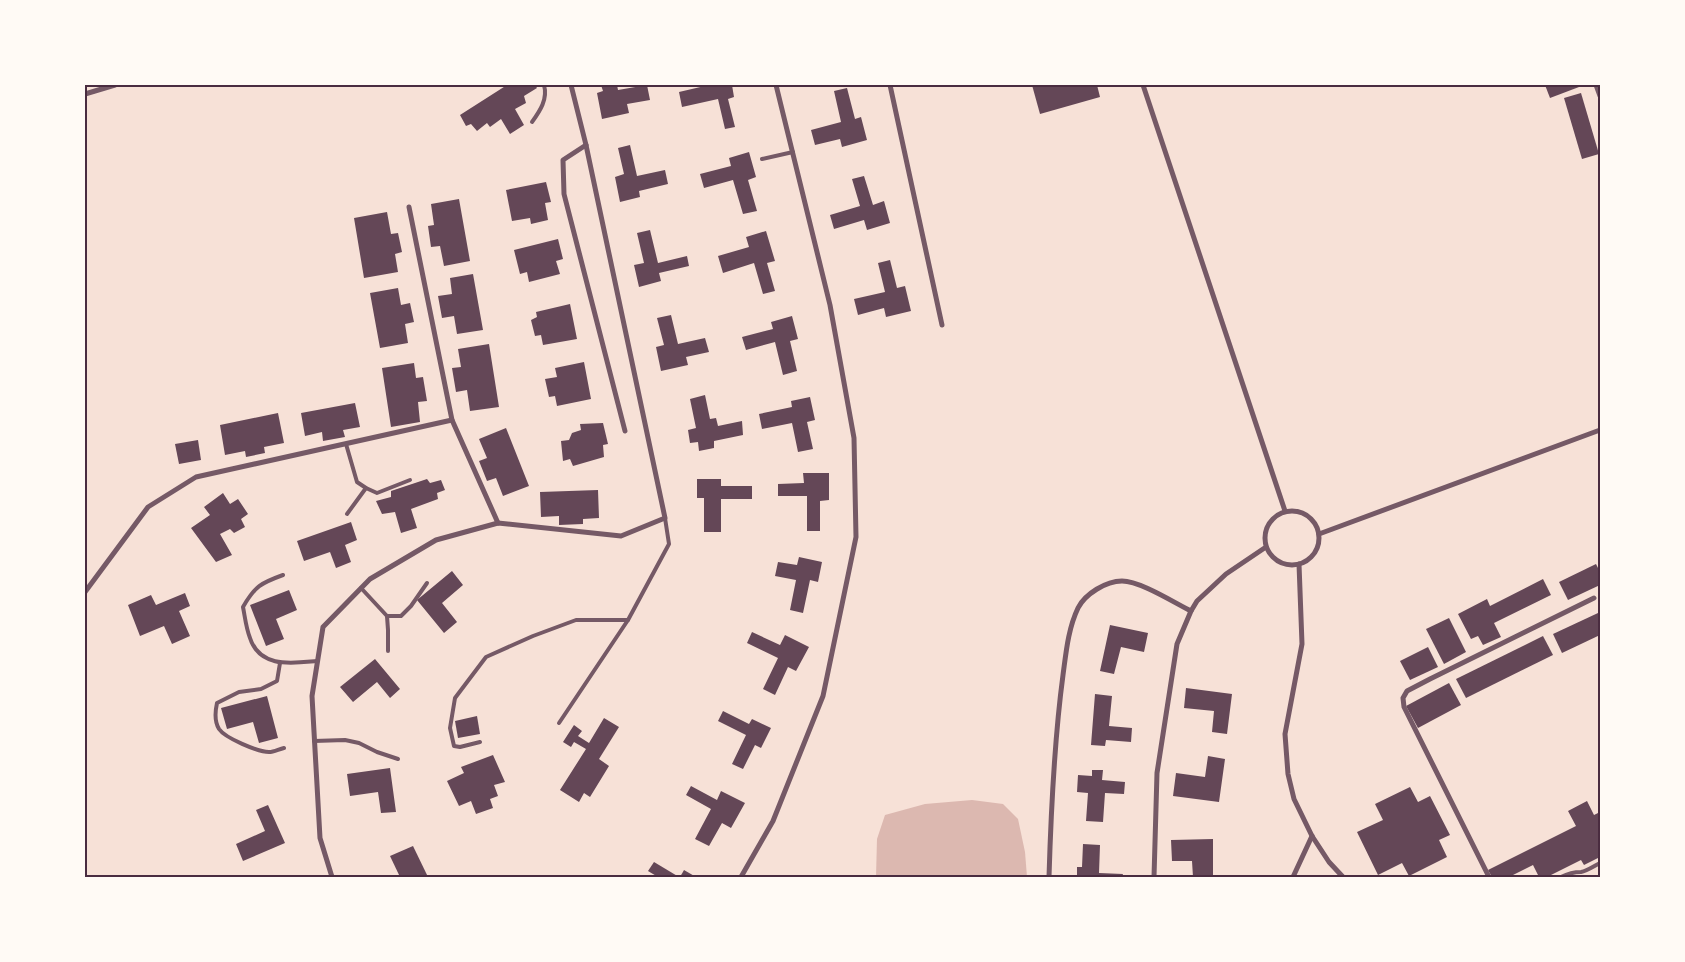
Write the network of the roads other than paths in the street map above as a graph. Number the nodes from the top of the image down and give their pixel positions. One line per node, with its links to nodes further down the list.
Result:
1 (115, 85): 8 (street)
2 (544, 85): 10 (lane)
3 (571, 85): 11 (street)
4 (776, 85): 12 (street)
5 (890, 85): 15 (street)
6 (1143, 85): 22 (street)
7 (1596, 85): 9 (street)
8 (85, 94)
9 (1600, 96)
10 (532, 122)
11 (586, 145): 18 (street); 24 (street)
12 (793, 152): 13 (lane); 48 (street)
13 (762, 159)
14 (409, 207): 16 (street)
15 (942, 325)
16 (452, 420): 19 (street); 25 (street)
17 (1600, 430): 26 (street)
18 (625, 431)
19 (346, 444): 21 (lane); 32 (street)
20 (410, 480): 21 (lane)
21 (366, 488): 23 (lane)
22 (1285, 512): 26 (street); 27 (street)
23 (347, 514)
24 (665, 518): 25 (street); 36 (lane)
25 (498, 523): 31 (street)
26 (1319, 534): 28 (street)
27 (1266, 547): 28 (street); 34 (street)
28 (1299, 564): 45 (street)
29 (282, 575): 39 (lane)
30 (427, 583): 35 (lane)
31 (361, 588): 35 (lane); 38 (street)
32 (85, 592)
33 (1594, 598): 53 (street)
34 (1191, 611): 49 (street); 50 (street)
35 (387, 616): 37 (lane)
36 (628, 620): 40 (lane); 42 (lane)
37 (388, 651)
38 (318, 661): 39 (lane); 41 (street)
39 (280, 663): 43 (lane)
40 (559, 723)
41 (314, 741): 44 (lane); 47 (street)
42 (480, 742)
43 (284, 748)
44 (398, 759)
45 (1312, 836): 51 (street); 52 (street)
46 (1600, 863): 54 (lane)
47 (332, 877)
48 (741, 877)
49 (1049, 877)
50 (1154, 877)
51 (1293, 877)
52 (1343, 877)
53 (1489, 877)
54 (1561, 877)

